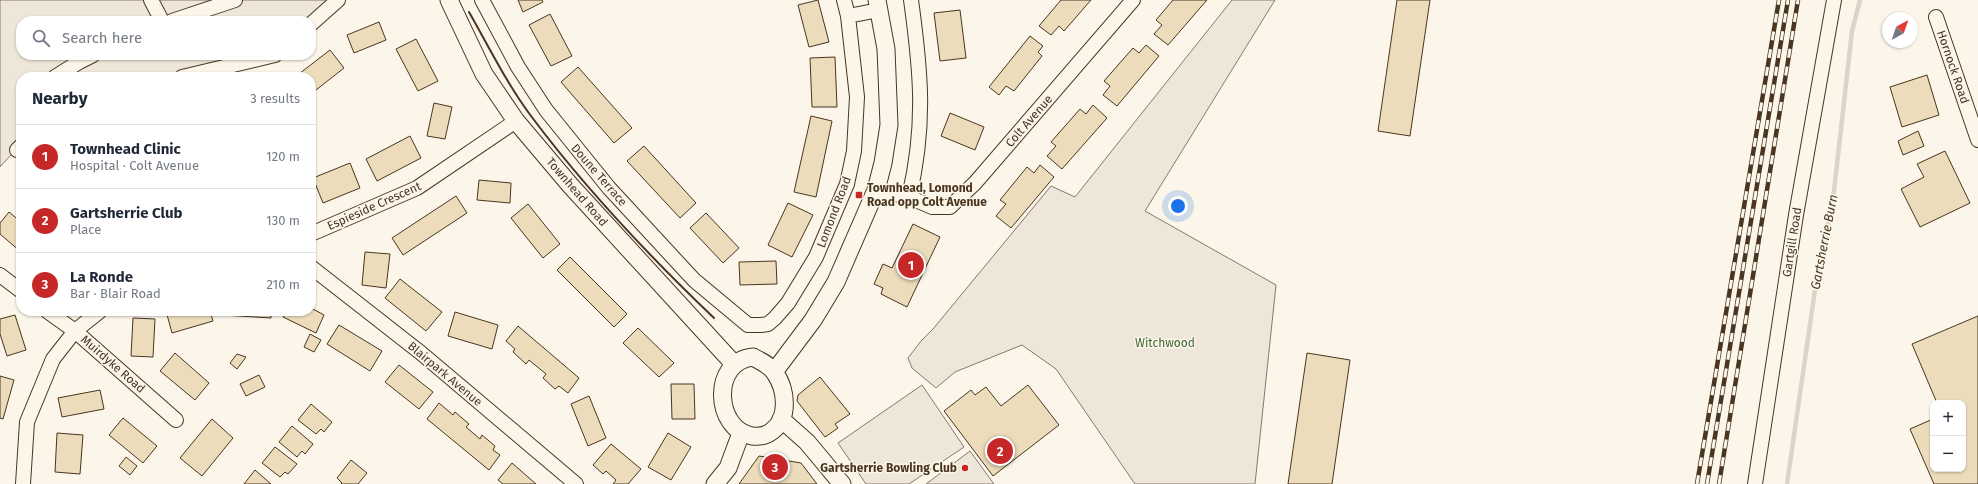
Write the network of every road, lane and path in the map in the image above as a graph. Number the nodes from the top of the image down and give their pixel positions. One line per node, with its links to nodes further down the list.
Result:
1 (151, 0): 11 (street)
2 (235, 0): 12 (street)
3 (338, 0): 15 (street)
4 (482, 0): 30 (street, Doune Terrace)
5 (844, 0): 13 (street, Lomond Road)
6 (911, 0): 23 (street)
7 (1133, 0): 23 (street, Colt Avenue)
8 (1834, 0): 41 (street, Gartgill Road)
9 (451, 1): 20 (street, Townhead Road)
10 (878, 5): 13 (street); 22 (street)
11 (159, 16)
12 (187, 16)
13 (848, 16): 30 (street, Lomond Road)
14 (1936, 17): 21 (street, Hornock Road)
15 (316, 20)
16 (83, 60): 18 (street)
17 (254, 60): 19 (street)
18 (63, 72)
19 (203, 72)
20 (516, 121): 24 (street, Espieside Crescent); 32 (street, Townhead Road)
21 (1978, 140)
22 (876, 190): 23 (street); 33 (street)
23 (909, 196)
24 (316, 232)
25 (316, 271): 38 (street, Blairpark Avenue)
26 (0, 275): 27 (street)
27 (16, 287)
28 (54, 316): 31 (street, Muirdyke Road)
29 (94, 316): 31 (street)
30 (748, 325)
31 (75, 332): 35 (street, Muirdyke Road); 37 (street)
32 (734, 364): 33 (street); 36 (street)
33 (774, 372): 34 (street)
34 (781, 419): 36 (street); 40 (street)
35 (176, 420)
36 (741, 433): 39 (street)
37 (23, 484)
38 (576, 484)
39 (715, 484)
40 (842, 484)
41 (1755, 484)

